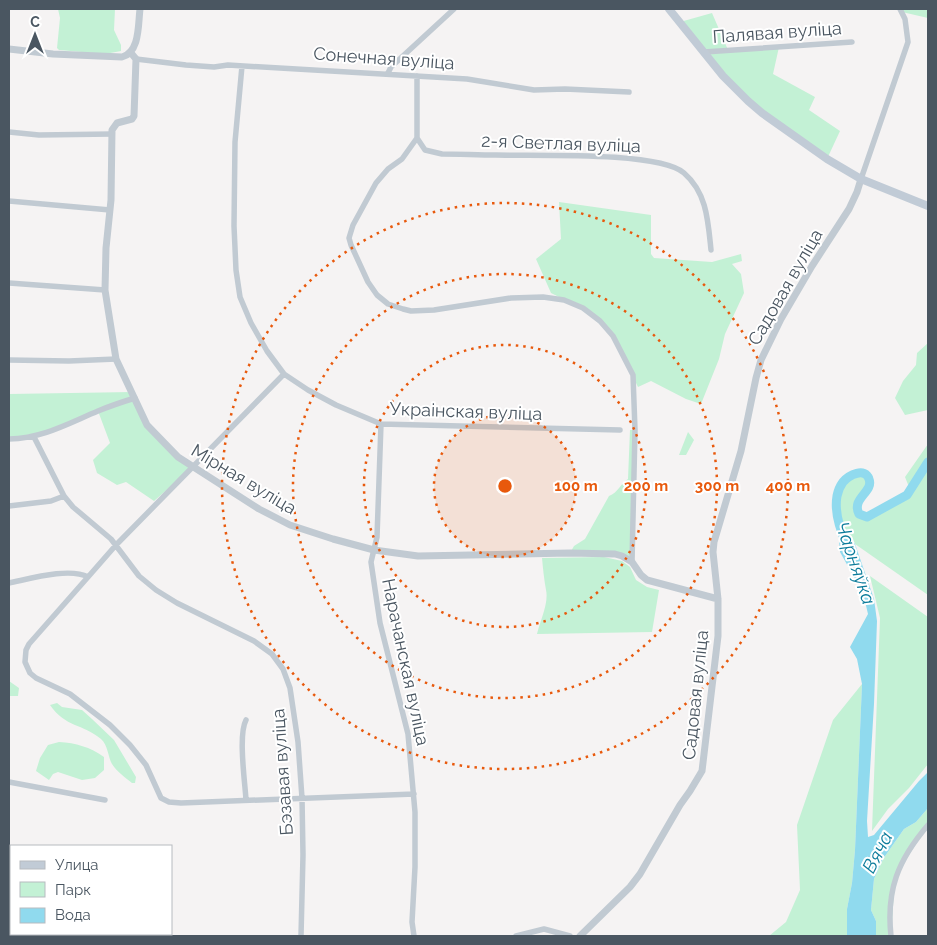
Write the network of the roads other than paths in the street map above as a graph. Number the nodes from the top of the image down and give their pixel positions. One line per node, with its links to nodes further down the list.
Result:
1 (140, 9): 8 (street)
2 (454, 9): 10 (street)
3 (669, 9): 7 (main road)
4 (900, 9): 16 (street, Садовая вуліца)
5 (852, 42): 7 (street, Палявая вуліца)
6 (9, 49): 8 (street, Сонечная вуліца)
7 (704, 52): 16 (main road)
8 (132, 55): 9 (street, Сонечная вуліца); 14 (street)
9 (242, 66): 10 (street, Сонечная вуліца); 25 (street, Украінская вуліца)
10 (388, 73): 11 (street, Сонечная вуліца)
11 (417, 76): 12 (street, Сонечная вуліца); 15 (street)
12 (629, 92)
13 (9, 132): 14 (street)
14 (112, 134): 19 (street, Мірная вуліца)
15 (417, 138): 20 (street, 2-я Светлая вуліца); 36 (street)
16 (861, 179): 18 (main road); 39 (street, Садовая вуліца)
17 (9, 201): 19 (street)
18 (928, 206)
19 (110, 210): 22 (street, Мірная вуліца)
20 (711, 250)
21 (9, 283): 22 (street)
22 (105, 290): 23 (street, Мірная вуліца)
23 (116, 359): 24 (street); 26 (street, Мірная вуліца)
24 (9, 360)
25 (284, 374): 27 (street, Украінская вуліца); 31 (street)
26 (135, 398): 29 (street); 31 (street, Мірная вуліца)
27 (381, 424): 28 (street, Украінская вуліца); 35 (street, Нарачанская вуліца)
28 (620, 430)
29 (34, 437): 30 (street); 32 (street, Бэзавая вуліца)
30 (9, 439)
31 (193, 467): 34 (street); 35 (street, Мірная вуліца)
32 (64, 496): 33 (street); 34 (street, Бэзавая вуліца)
33 (9, 506)
34 (116, 545): 37 (street); 43 (street, Бэзавая вуліца)
35 (374, 550): 36 (street, Мірная вуліца); 42 (street, Нарачанская вуліца)
36 (632, 562): 39 (street, Мірная вуліца)
37 (88, 577): 38 (street); 45 (street)
38 (9, 583)
39 (718, 599): 51 (street, Садовая вуліца)
40 (246, 720): 45 (street)
41 (9, 782): 44 (street)
42 (414, 794): 43 (street); 48 (street, Нарачанская вуліца)
43 (302, 798): 45 (street); 47 (street, Бэзавая вуліца)
44 (104, 800)
45 (246, 800)
46 (928, 825): 52 (street)
47 (301, 936)
48 (414, 936)
49 (516, 936): 50 (street)
50 (570, 936)
51 (580, 936)
52 (891, 936)

